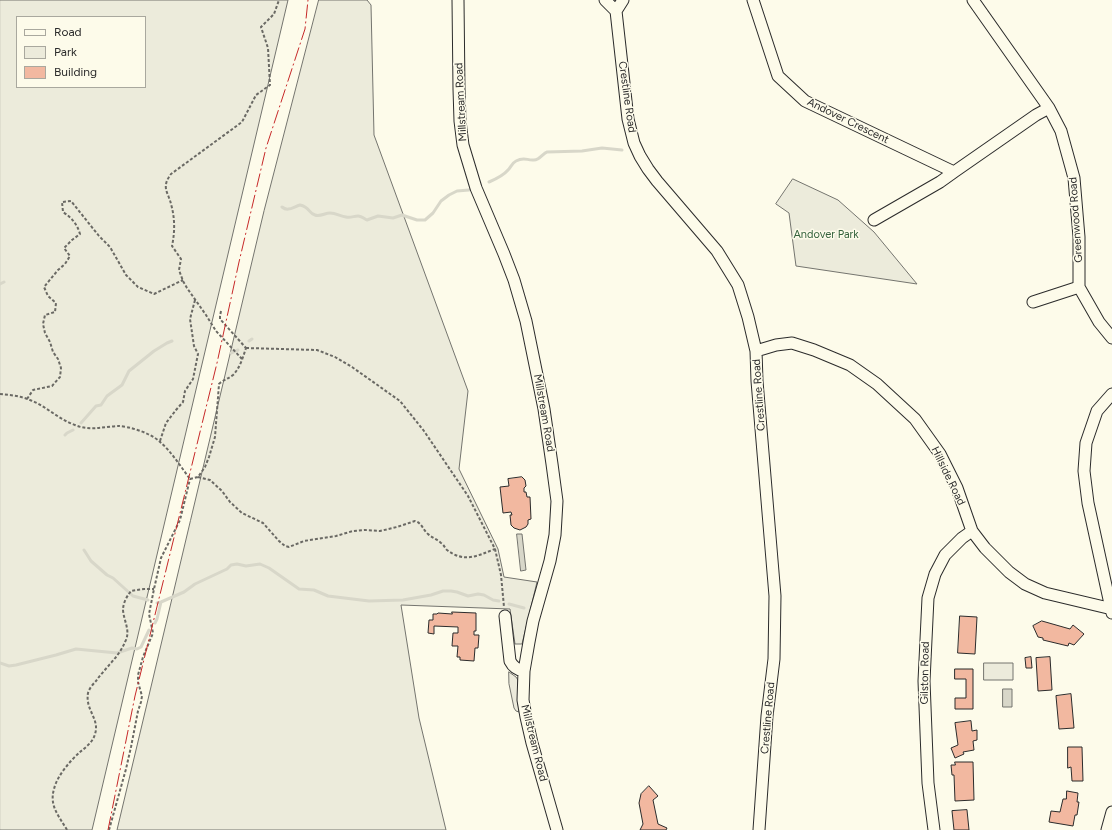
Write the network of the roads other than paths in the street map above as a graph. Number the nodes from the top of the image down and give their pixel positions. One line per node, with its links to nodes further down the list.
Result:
1 (458, 0): 18 (street, Millstream Road)
2 (606, 0): 6 (street)
3 (623, 0): 6 (street)
4 (753, 0): 8 (street, Andover Crescent)
5 (973, 0): 7 (street, Greenwood Road)
6 (616, 11): 13 (street, Crestline Road)
7 (1049, 108): 8 (street); 10 (street, Greenwood Road)
8 (954, 172): 9 (street)
9 (874, 220)
10 (1079, 287): 11 (street); 12 (street, Greenwood Road)
11 (1033, 302)
12 (1112, 338)
13 (756, 351): 15 (street, Hillside Road); 21 (street, Crestline Road)
14 (1112, 394): 16 (street)
15 (972, 531): 16 (street, Hillside Road); 22 (street, Gilston Road)
16 (1112, 610)
17 (505, 616): 18 (street)
18 (524, 671): 20 (street, Millstream Road)
19 (1112, 812): 23 (street)
20 (558, 830)
21 (759, 830)
22 (934, 830)
23 (1107, 830)

